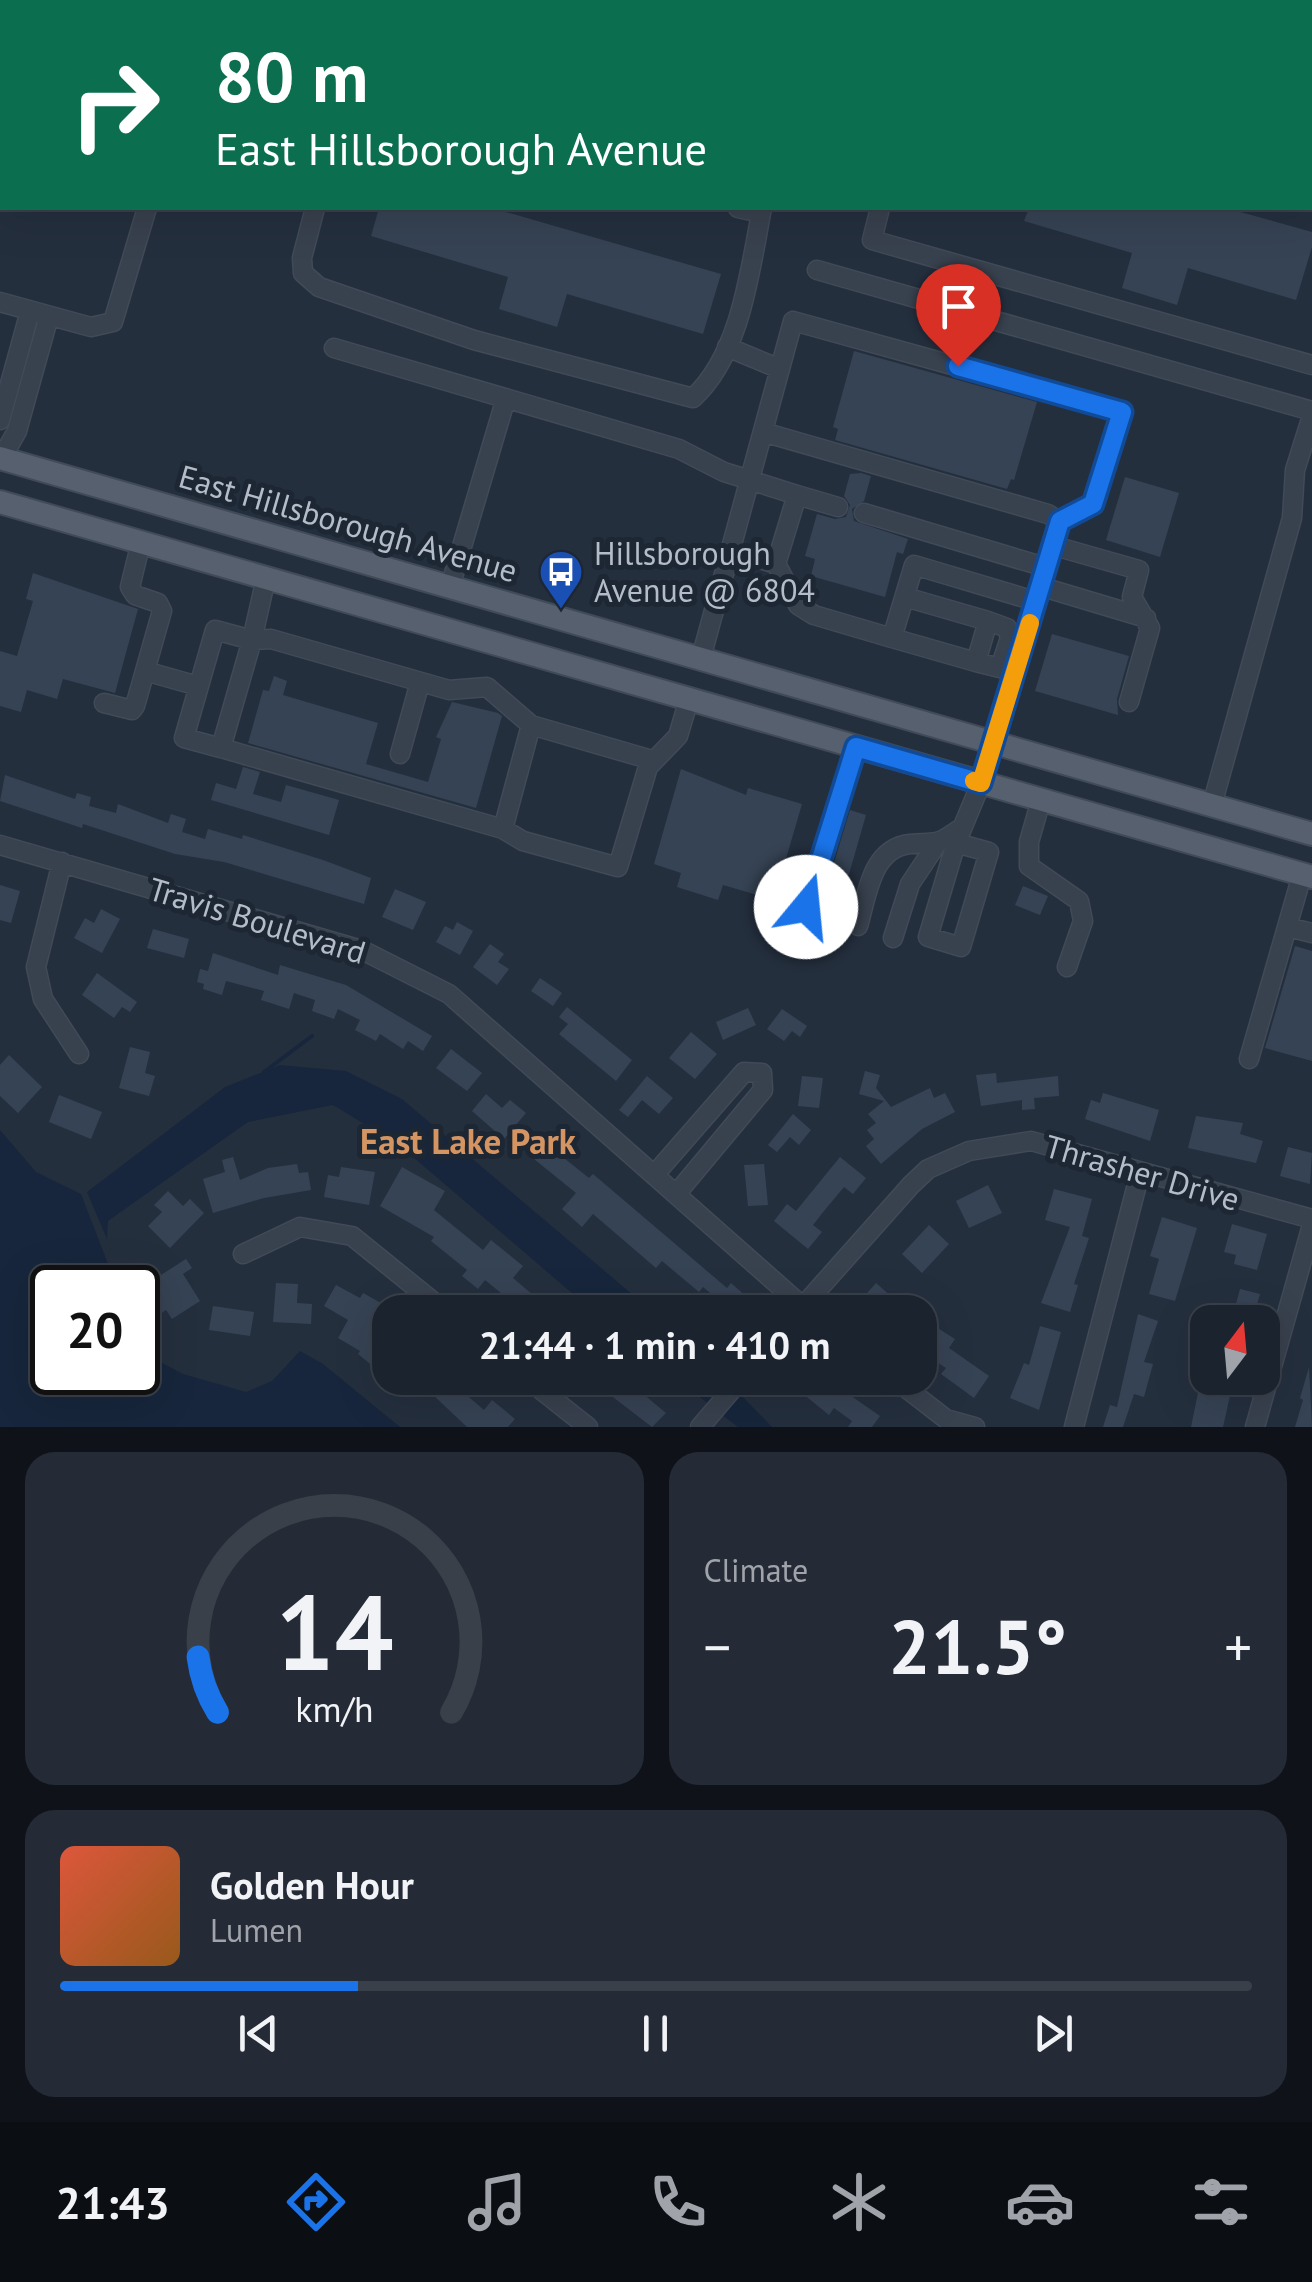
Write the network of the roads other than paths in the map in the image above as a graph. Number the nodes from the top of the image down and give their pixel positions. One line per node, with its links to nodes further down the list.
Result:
1 (146, 210): 8 (street)
2 (314, 210): 9 (street)
3 (762, 210): 9 (street)
4 (880, 210): 11 (street)
5 (816, 270): 14 (street)
6 (0, 302): 7 (street)
7 (30, 311): 8 (street); 15 (street)
8 (50, 316): 18 (street)
9 (727, 346): 12 (street)
10 (334, 348): 13 (street)
11 (1312, 365)
12 (780, 370): 16 (street); 24 (street)
13 (506, 398): 19 (street); 31 (street)
14 (1312, 414): 53 (street)
15 (0, 420)
16 (762, 432): 19 (street); 24 (street)
17 (0, 446): 18 (street)
18 (0, 459): 31 (main road, East Hillsborough Avenue)
19 (750, 480): 20 (street); 27 (street)
20 (797, 495): 22 (street); 28 (street)
21 (0, 502): 25 (main road)
22 (838, 507)
23 (864, 513): 30 (street)
24 (1060, 521): 26 (street)
25 (141, 542): 29 (main road); 39 (street)
26 (1051, 544): 30 (street); 33 (street)
27 (730, 550): 28 (street); 37 (street)
28 (776, 564): 35 (street)
29 (266, 578): 36 (street); 42 (main road)
30 (1040, 585): 32 (street); 33 (street); 46 (street)
31 (450, 587): 37 (main road, East Hillsborough Avenue)
32 (905, 597): 34 (street); 35 (street)
33 (1146, 618): 44 (street)
34 (994, 622): 38 (street); 38 (street)
35 (892, 638): 38 (street)
36 (252, 640): 40 (street); 41 (street); 48 (street)
37 (701, 658): 42 (main road); 46 (main road, East Hillsborough Avenue)
38 (981, 664)
39 (145, 671): 41 (street); 43 (street)
40 (420, 682): 45 (street); 49 (street)
41 (198, 686): 48 (street)
42 (689, 699): 47 (main road); 50 (street)
43 (104, 702)
44 (1129, 702)
45 (531, 725): 50 (street); 54 (street)
46 (994, 742): 51 (main road); 53 (main road, East Hillsborough Avenue)
47 (856, 747): 51 (main road); 61 (street)
48 (221, 748): 54 (street)
49 (400, 754)
50 (652, 760): 54 (street)
51 (981, 783): 52 (main road); 56 (street)
52 (1042, 800): 60 (main road); 66 (street)
53 (1212, 805): 55 (main road, East Hillsborough Avenue)
54 (503, 829)
55 (1312, 834)
56 (959, 835): 56 (street); 58 (street)
57 (0, 844): 59 (street, Travis Boulevard)
58 (936, 846): 62 (street); 65 (street)
59 (62, 862): 67 (street); 70 (street, Travis Boulevard)
60 (1307, 876): 63 (street)
61 (806, 907)
62 (858, 926)
63 (1288, 927): 64 (street); 68 (street)
64 (1312, 933)
65 (893, 938)
66 (1067, 967)
67 (78, 1054)
68 (1250, 1059)
69 (1140, 1173): 72 (street, Thrasher Drive); 76 (street, Thrasher Drive); 83 (street)
70 (655, 1174): 71 (street, Travis Boulevard); 71 (street)
71 (678, 1193): 75 (street, Travis Boulevard)
72 (1312, 1222): 84 (street)
73 (243, 1254): 74 (street)
74 (425, 1295)
75 (786, 1295)
76 (817, 1295)
77 (548, 1395): 80 (street)
78 (727, 1395): 81 (street)
79 (915, 1395): 82 (street)
80 (588, 1427)
81 (700, 1427)
82 (975, 1427)
83 (1074, 1427)
84 (1256, 1427)

